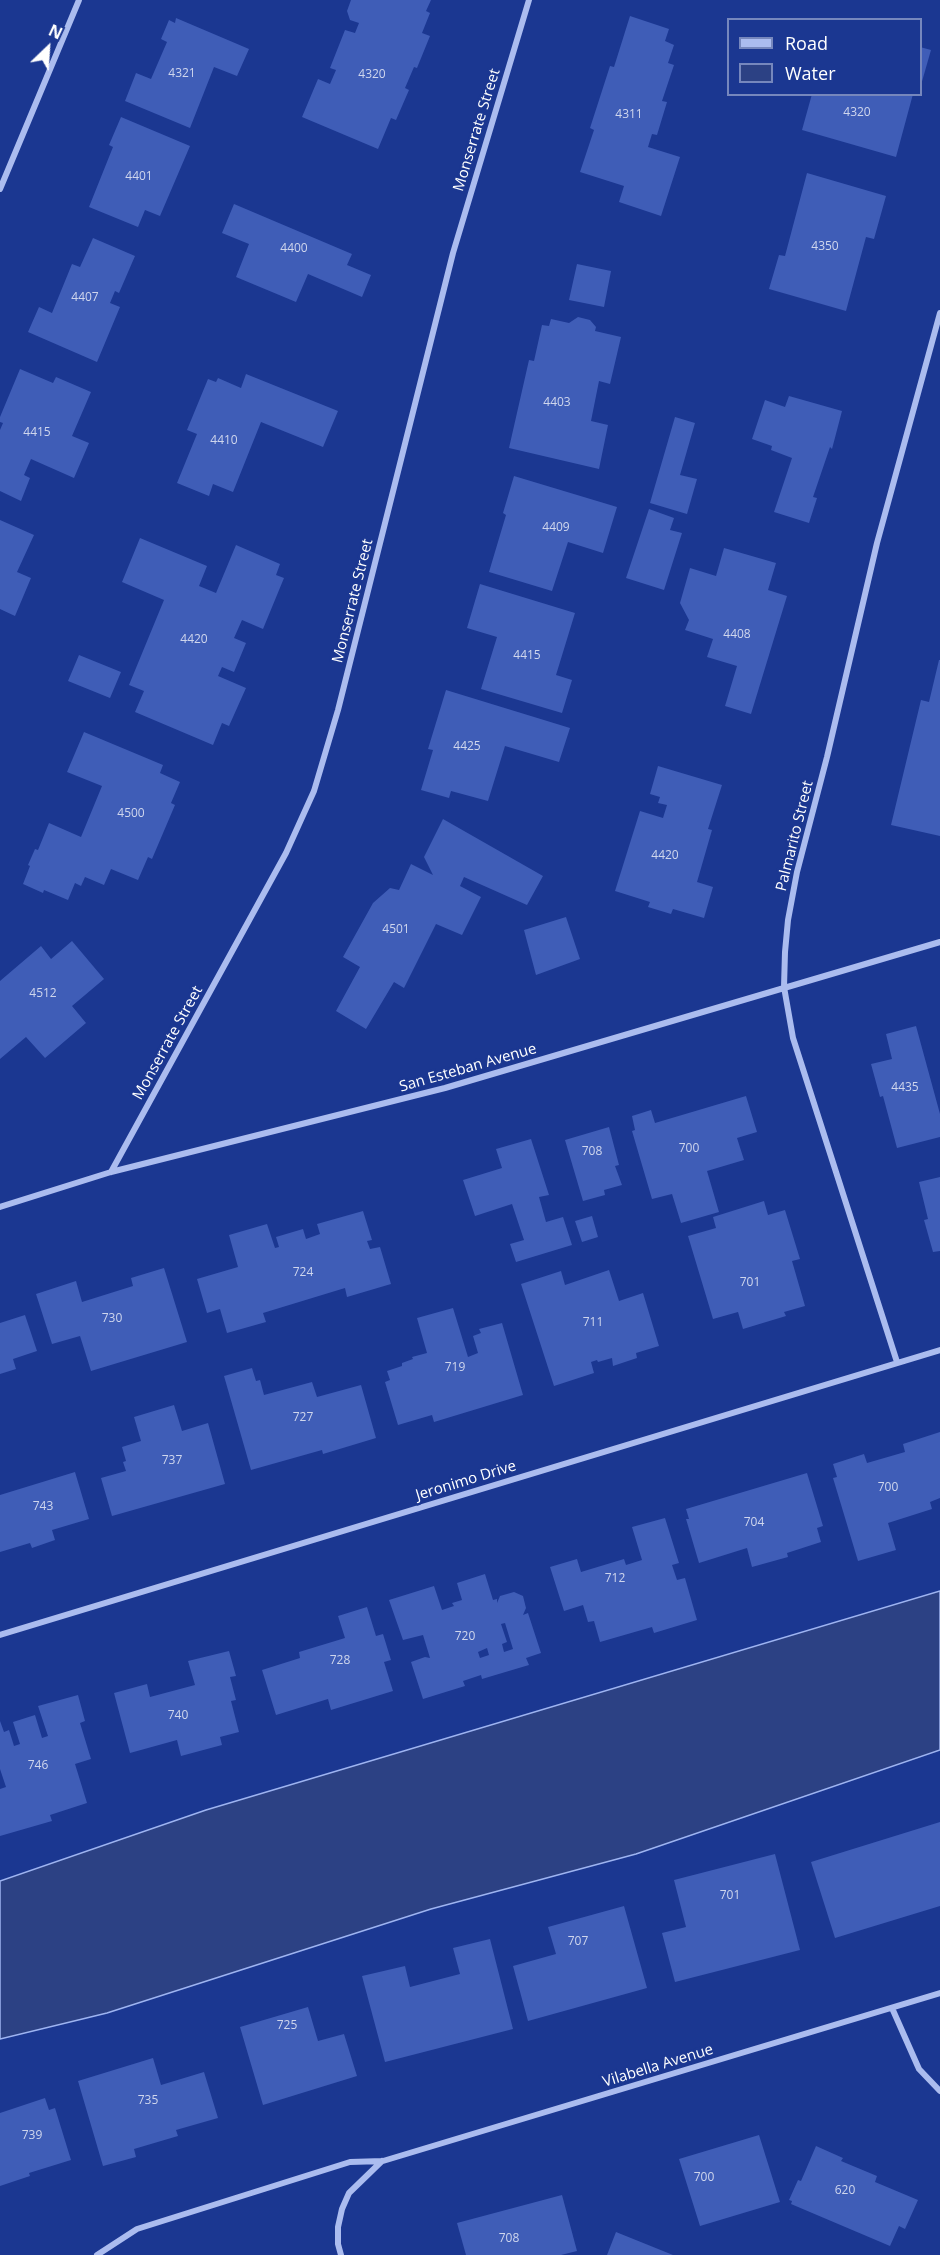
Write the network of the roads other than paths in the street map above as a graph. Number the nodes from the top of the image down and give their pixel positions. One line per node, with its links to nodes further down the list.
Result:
1 (79, 0): 3 (street)
2 (529, 0): 7 (street, Monserrate Street)
3 (0, 189)
4 (940, 313): 6 (street, Palmarito Street)
5 (940, 942): 6 (street, San Esteban Avenue)
6 (784, 987): 7 (street, San Esteban Avenue); 10 (street, Palmarito Street)
7 (111, 1172): 8 (street, San Esteban Avenue)
8 (0, 1207)
9 (940, 1350): 10 (street, Jeronimo Drive)
10 (897, 1362): 11 (street, Jeronimo Drive)
11 (0, 1635)
12 (940, 1993): 13 (street, Vilabella Avenue)
13 (892, 2008): 14 (street); 15 (street, Vilabella Avenue)
14 (940, 2091)
15 (383, 2161): 16 (street, Vilabella Avenue); 17 (street, Vilabella Avenue)
16 (97, 2255)
17 (341, 2255)

